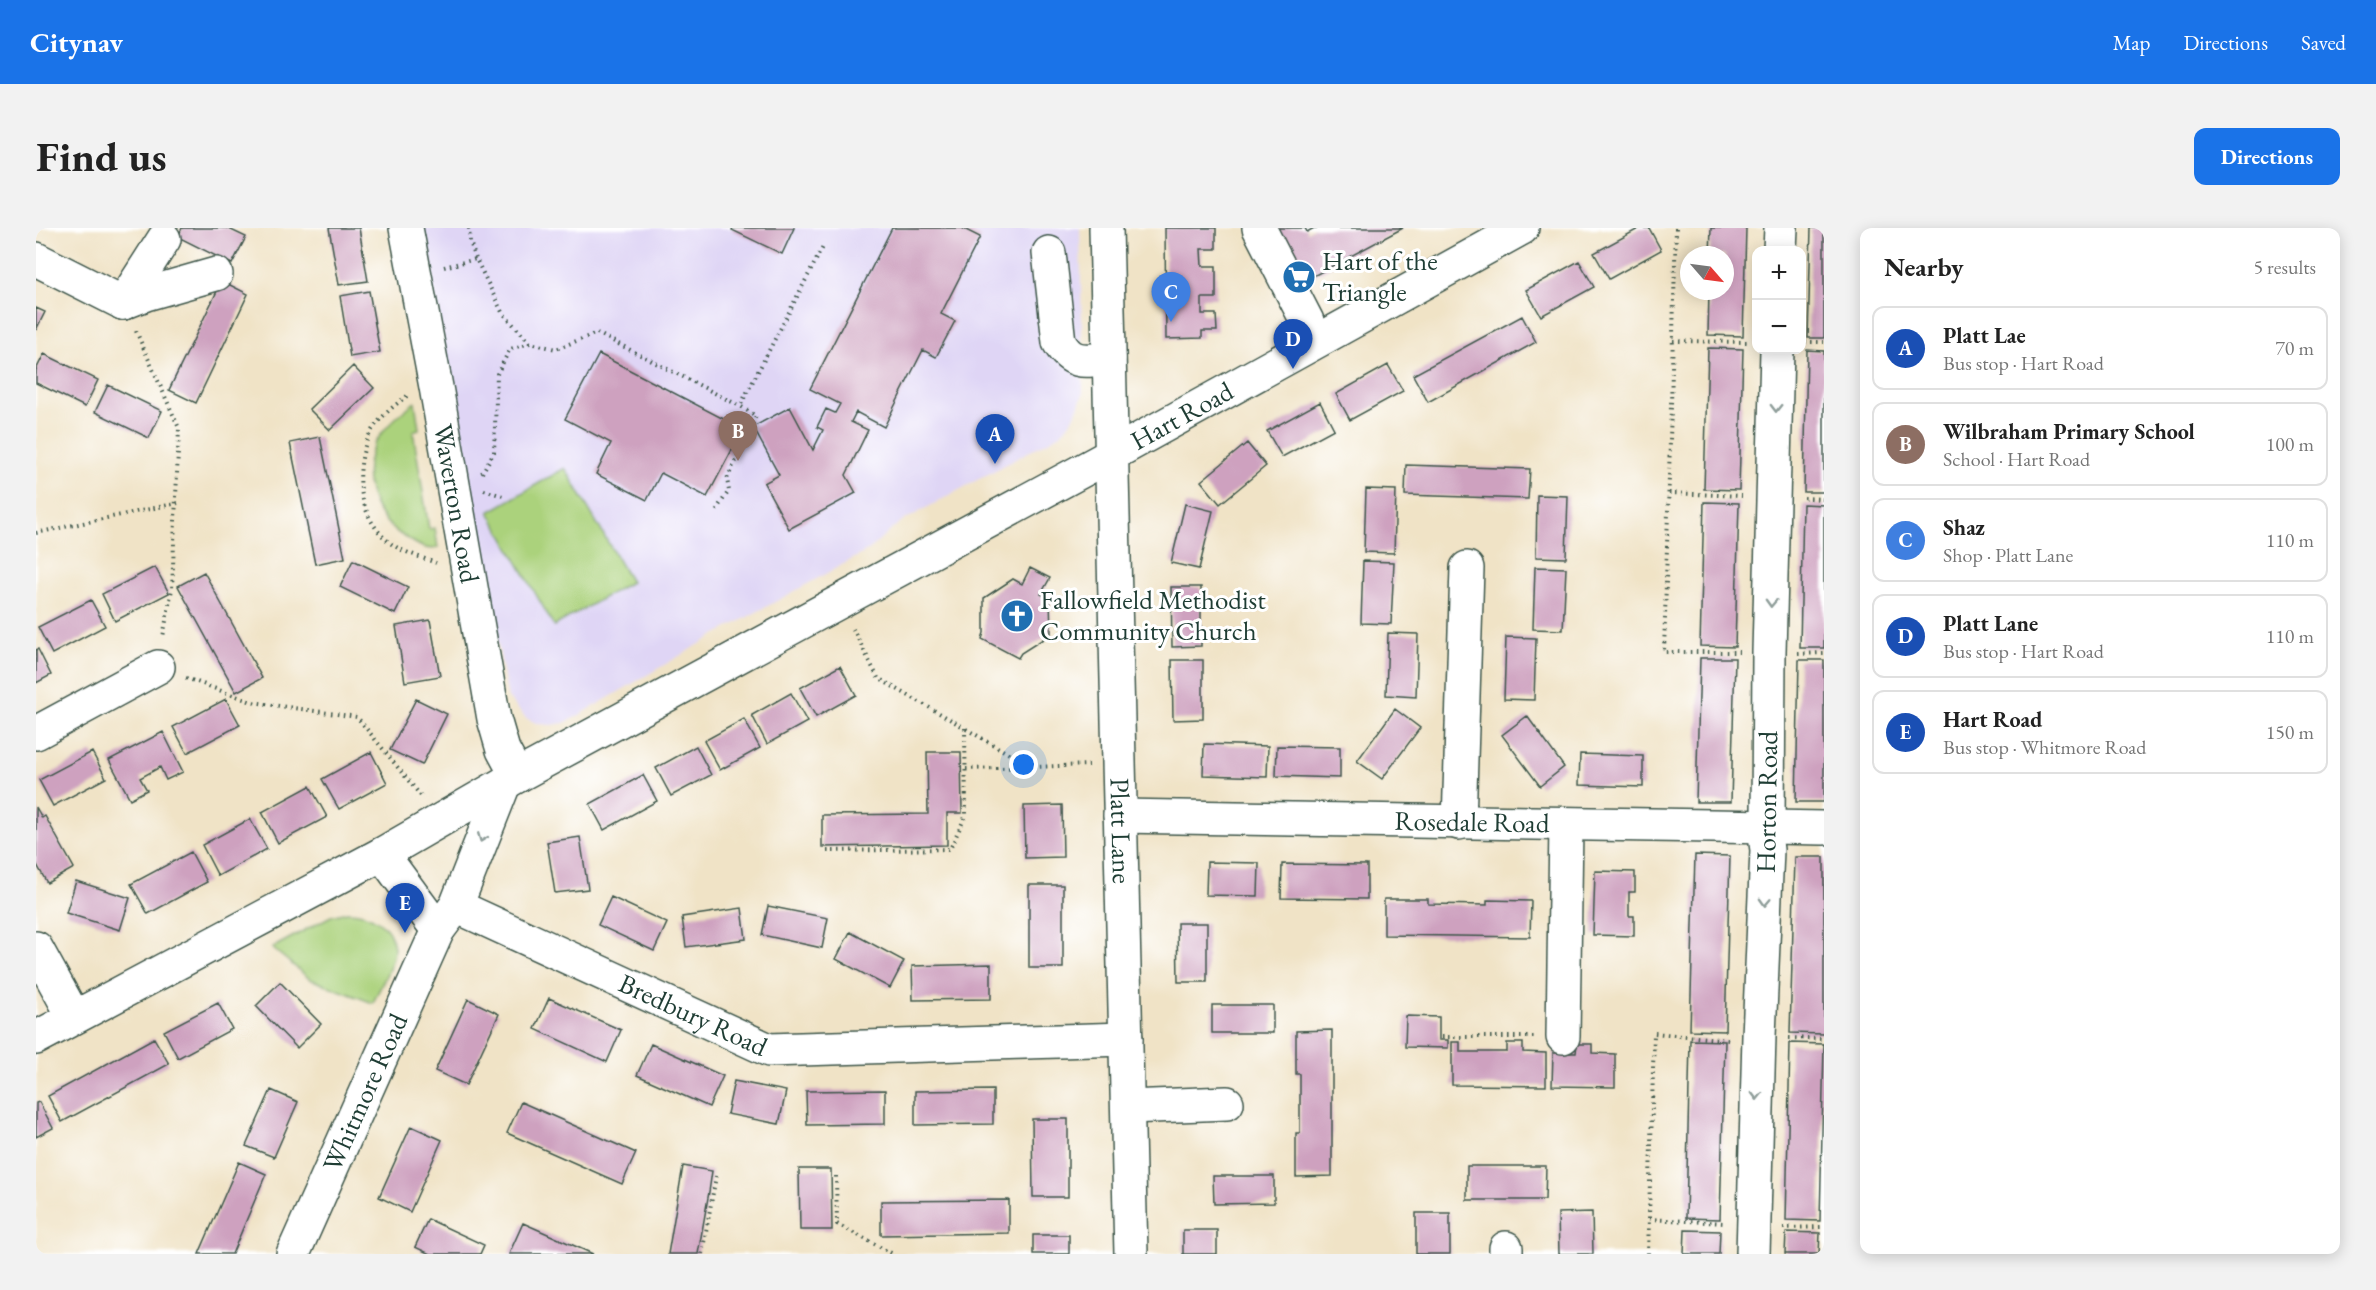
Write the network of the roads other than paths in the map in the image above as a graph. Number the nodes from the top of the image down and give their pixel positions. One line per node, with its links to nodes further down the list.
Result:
1 (406, 228): 19 (street, Waverton Road)
2 (1106, 228): 14 (street, Platt Lane)
3 (1259, 228): 12 (street)
4 (1522, 228): 15 (street, Hart Road)
5 (1781, 228): 7 (street)
6 (164, 239): 11 (street)
7 (1780, 246)
8 (1049, 253): 14 (street)
9 (36, 260): 11 (street)
10 (216, 274): 11 (street)
11 (123, 303)
12 (1307, 321)
13 (1777, 354): 23 (street, Horton Road, one-way to 23)
14 (1109, 358): 15 (street, Platt Lane)
15 (1111, 455): 19 (street, Hart Road); 20 (street, Platt Lane)
16 (1467, 568): 21 (street)
17 (158, 667): 18 (street)
18 (36, 733)
19 (510, 780): 25 (street, Hart Road); 26 (street, Whitmore Road, one-way to 26)
20 (1120, 816): 21 (street, Rosedale Road); 31 (street, Platt Lane)
21 (1459, 823): 22 (street, Rosedale Road)
22 (1566, 825): 23 (street, Rosedale Road); 29 (street)
23 (1764, 828): 24 (street, Rosedale Road); 36 (street, Horton Road, one-way to 36)
24 (1824, 828)
25 (382, 854): 26 (street); 28 (street, Hart Road)
26 (447, 918): 31 (street, Bredbury Road); 34 (street, Whitmore Road)
27 (36, 948): 28 (street)
28 (74, 1017): 30 (street, Hart Road)
29 (1563, 1037)
30 (36, 1038)
31 (1126, 1039): 33 (street, Platt Lane)
32 (1227, 1103): 33 (street)
33 (1128, 1107): 35 (street, Platt Lane)
34 (293, 1254)
35 (1131, 1254)
36 (1753, 1254)

